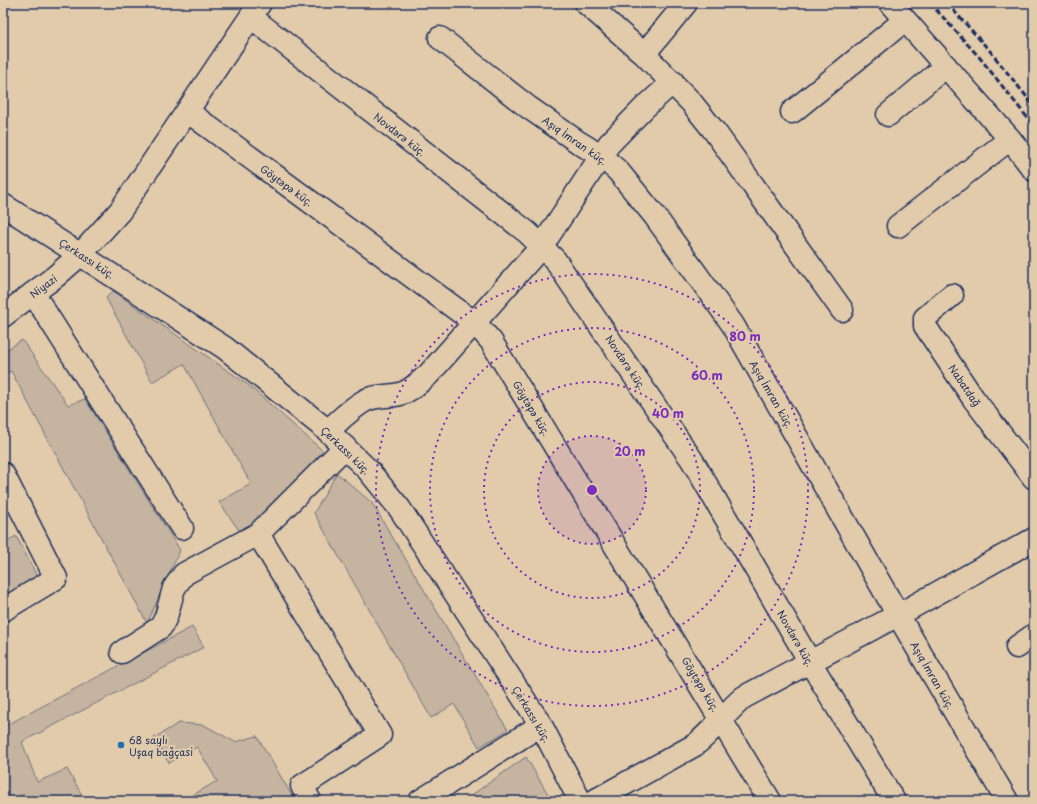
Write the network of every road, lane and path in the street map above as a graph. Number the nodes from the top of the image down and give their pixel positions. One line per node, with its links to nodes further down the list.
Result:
1 (586, 3): 7 (street)
2 (890, 3): 5 (street)
3 (684, 4): 7 (street)
4 (255, 10): 10 (street, Niyazi); 18 (street, Novdərə küç.)
5 (905, 20): 8 (street); 11 (street)
6 (440, 38): 14 (street, Aşıq İmran küç.)
7 (644, 54): 9 (street)
8 (946, 66): 12 (street); 13 (street)
9 (673, 82): 14 (street); 22 (street)
10 (187, 111): 19 (street, Niyazi); 24 (street, Göytəpə küç.)
11 (792, 112)
12 (888, 115)
13 (1010, 139): 15 (street); 17 (street)
14 (601, 156): 18 (street); 33 (street, Aşıq İmran küç.)
15 (1034, 170)
16 (3, 205): 19 (street, Çerkassı küç.)
17 (898, 226)
18 (542, 246): 24 (street); 37 (street, Novdərə küç.)
19 (81, 254): 20 (street, Niyazi); 25 (street, Çerkassı küç.)
20 (33, 293): 23 (street, Niyazi); 29 (street)
21 (952, 294): 28 (street, Nabatdağ)
22 (842, 310)
23 (3, 316)
24 (475, 323): 25 (street); 38 (street, Göytəpə küç.)
25 (328, 431): 26 (street, Çerkassı küç.)
26 (345, 447): 30 (street); 39 (street, Çerkassı küç.)
27 (3, 474): 32 (street)
28 (1034, 478)
29 (182, 528)
30 (258, 534): 36 (street); 40 (street)
31 (1034, 539): 33 (street)
32 (3, 610)
33 (898, 615): 37 (street); 46 (street, Aşıq İmran küç.)
34 (1034, 635): 35 (street)
35 (1017, 647)
36 (122, 652)
37 (810, 662): 38 (street); 45 (street, Novdərə küç.)
38 (722, 719): 43 (street); 44 (street, Göytəpə küç.)
39 (541, 725): 41 (street); 42 (street, Çerkassı küç.)
40 (310, 801)
41 (420, 801)
42 (580, 801)
43 (594, 801)
44 (770, 801)
45 (894, 801)
46 (1007, 801)

